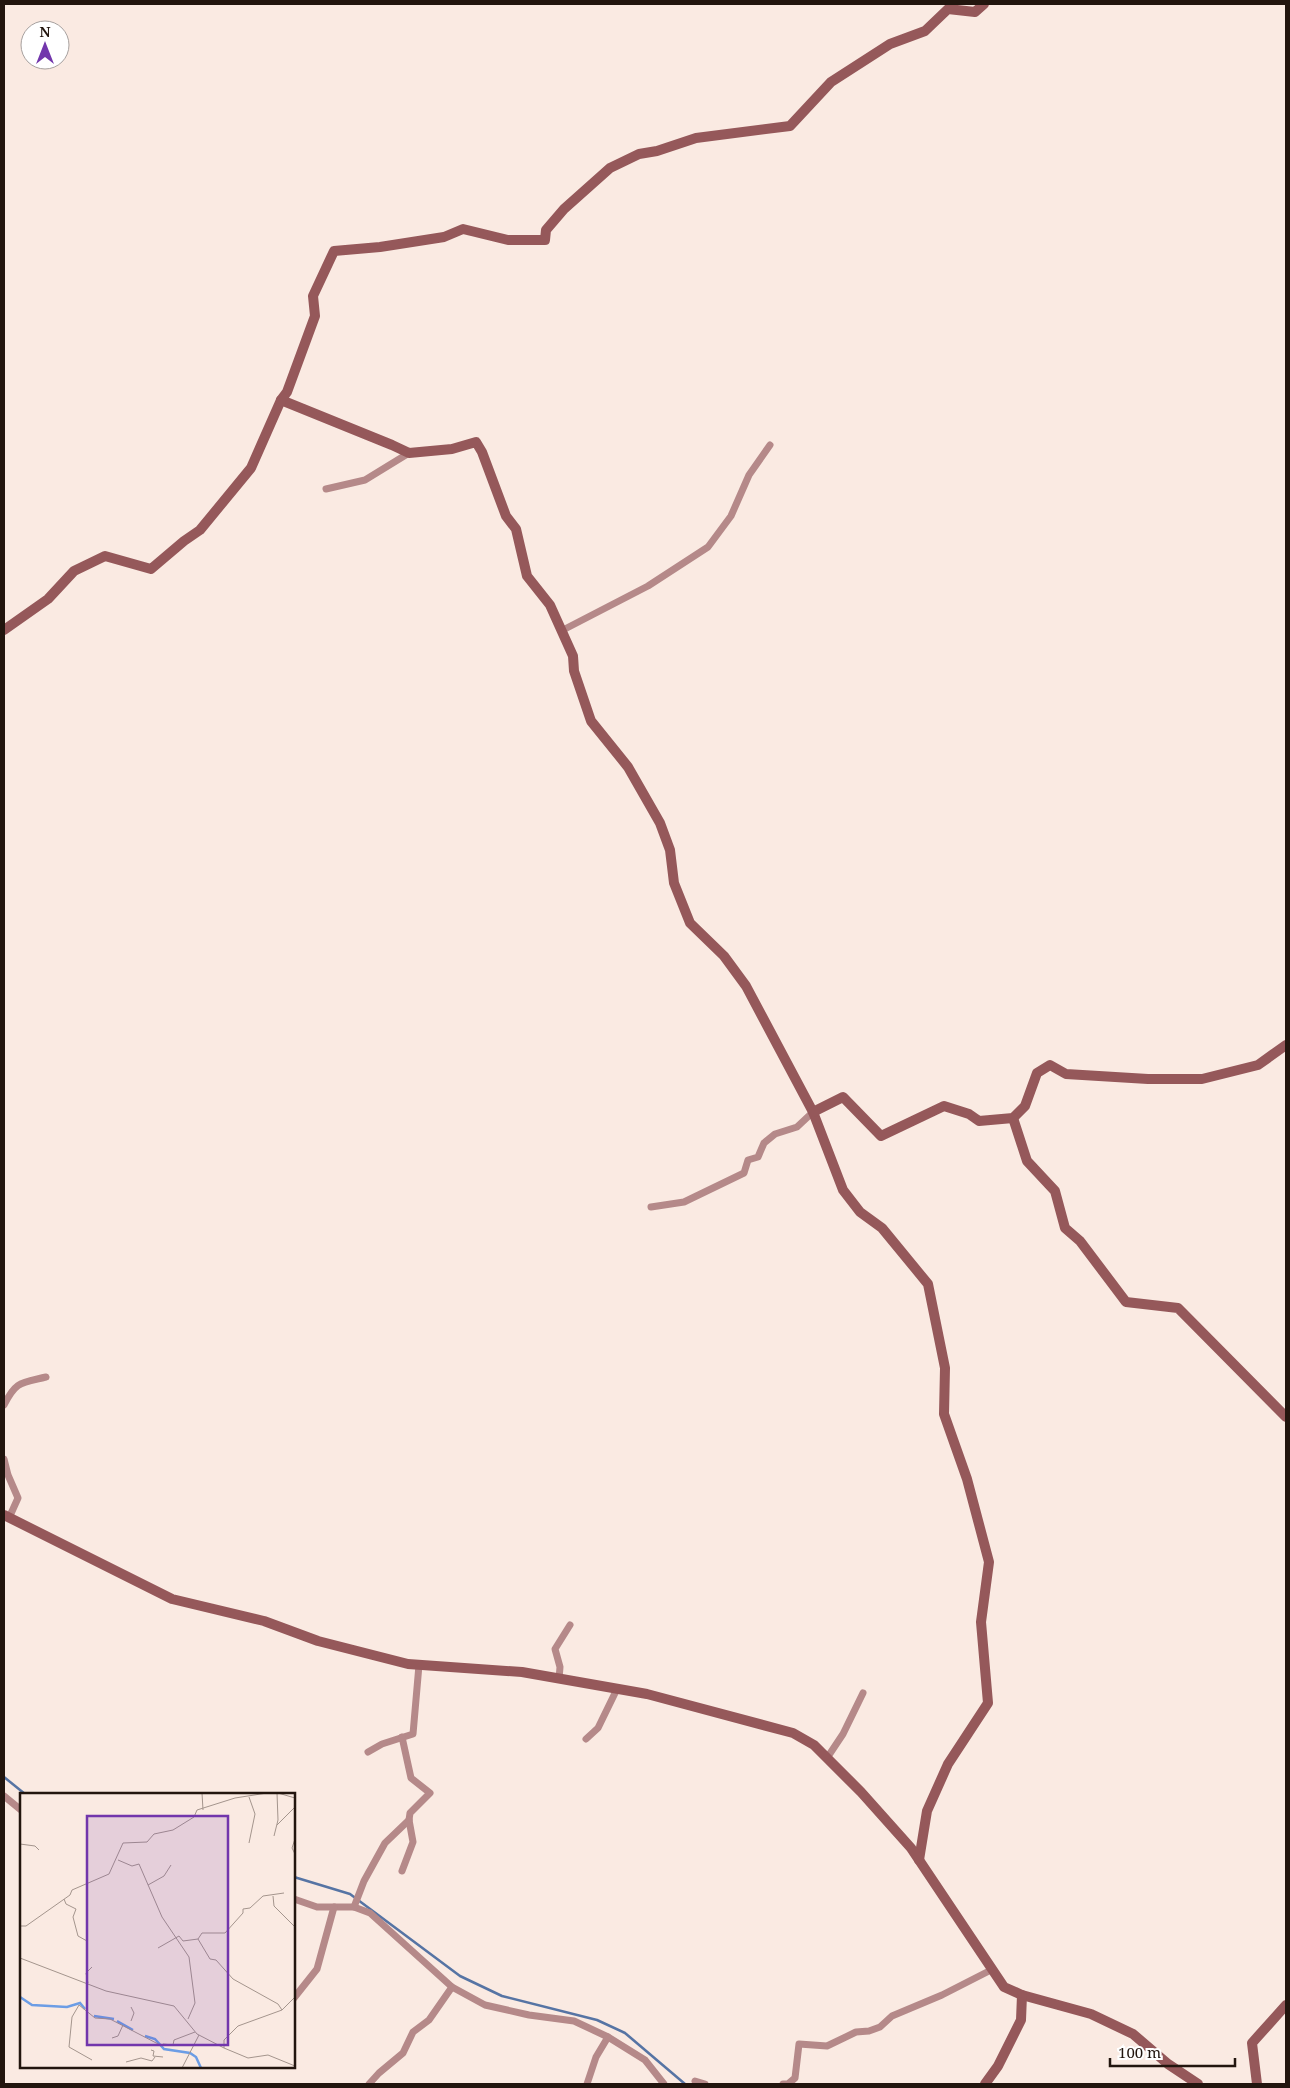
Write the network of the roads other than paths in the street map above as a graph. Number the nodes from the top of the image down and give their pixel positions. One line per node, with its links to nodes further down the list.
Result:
1 (984, 4): 2 (street)
2 (281, 400): 4 (street); 6 (street)
3 (770, 445): 7 (street)
4 (409, 454): 5 (street); 7 (street)
5 (326, 489)
6 (4, 630)
7 (561, 631): 9 (street)
8 (1286, 1045): 10 (street)
9 (813, 1112): 10 (street); 11 (street); 29 (street)
10 (1013, 1118): 14 (street)
11 (651, 1207)
12 (46, 1377): 13 (street)
13 (4, 1405)
14 (1286, 1417)
15 (4, 1459): 16 (street)
16 (6, 1516): 18 (street)
17 (570, 1625): 19 (street)
18 (419, 1665): 19 (street); 22 (street)
19 (559, 1678): 20 (street)
20 (617, 1689): 23 (street); 25 (street)
21 (863, 1693): 25 (street)
22 (402, 1737): 24 (street); 28 (street)
23 (586, 1739)
24 (368, 1752)
25 (827, 1758): 29 (street)
26 (4, 1796): 27 (street)
27 (20, 1809)
28 (409, 1820): 30 (street); 32 (street)
29 (919, 1860): 34 (street)
30 (402, 1871)
31 (295, 1899): 33 (street)
32 (355, 1904): 33 (street); 35 (street)
33 (334, 1907): 37 (street)
34 (991, 1970): 36 (street); 45 (street)
35 (452, 1987): 39 (street); 41 (street)
36 (1022, 1995): 46 (street); 47 (street)
37 (295, 1997)
38 (1286, 2005): 48 (street)
39 (608, 2037): 42 (street); 43 (street)
40 (695, 2080): 44 (street)
41 (369, 2084)
42 (587, 2084)
43 (664, 2084)
44 (705, 2084)
45 (783, 2084)
46 (985, 2084)
47 (1198, 2084)
48 (1257, 2084)

